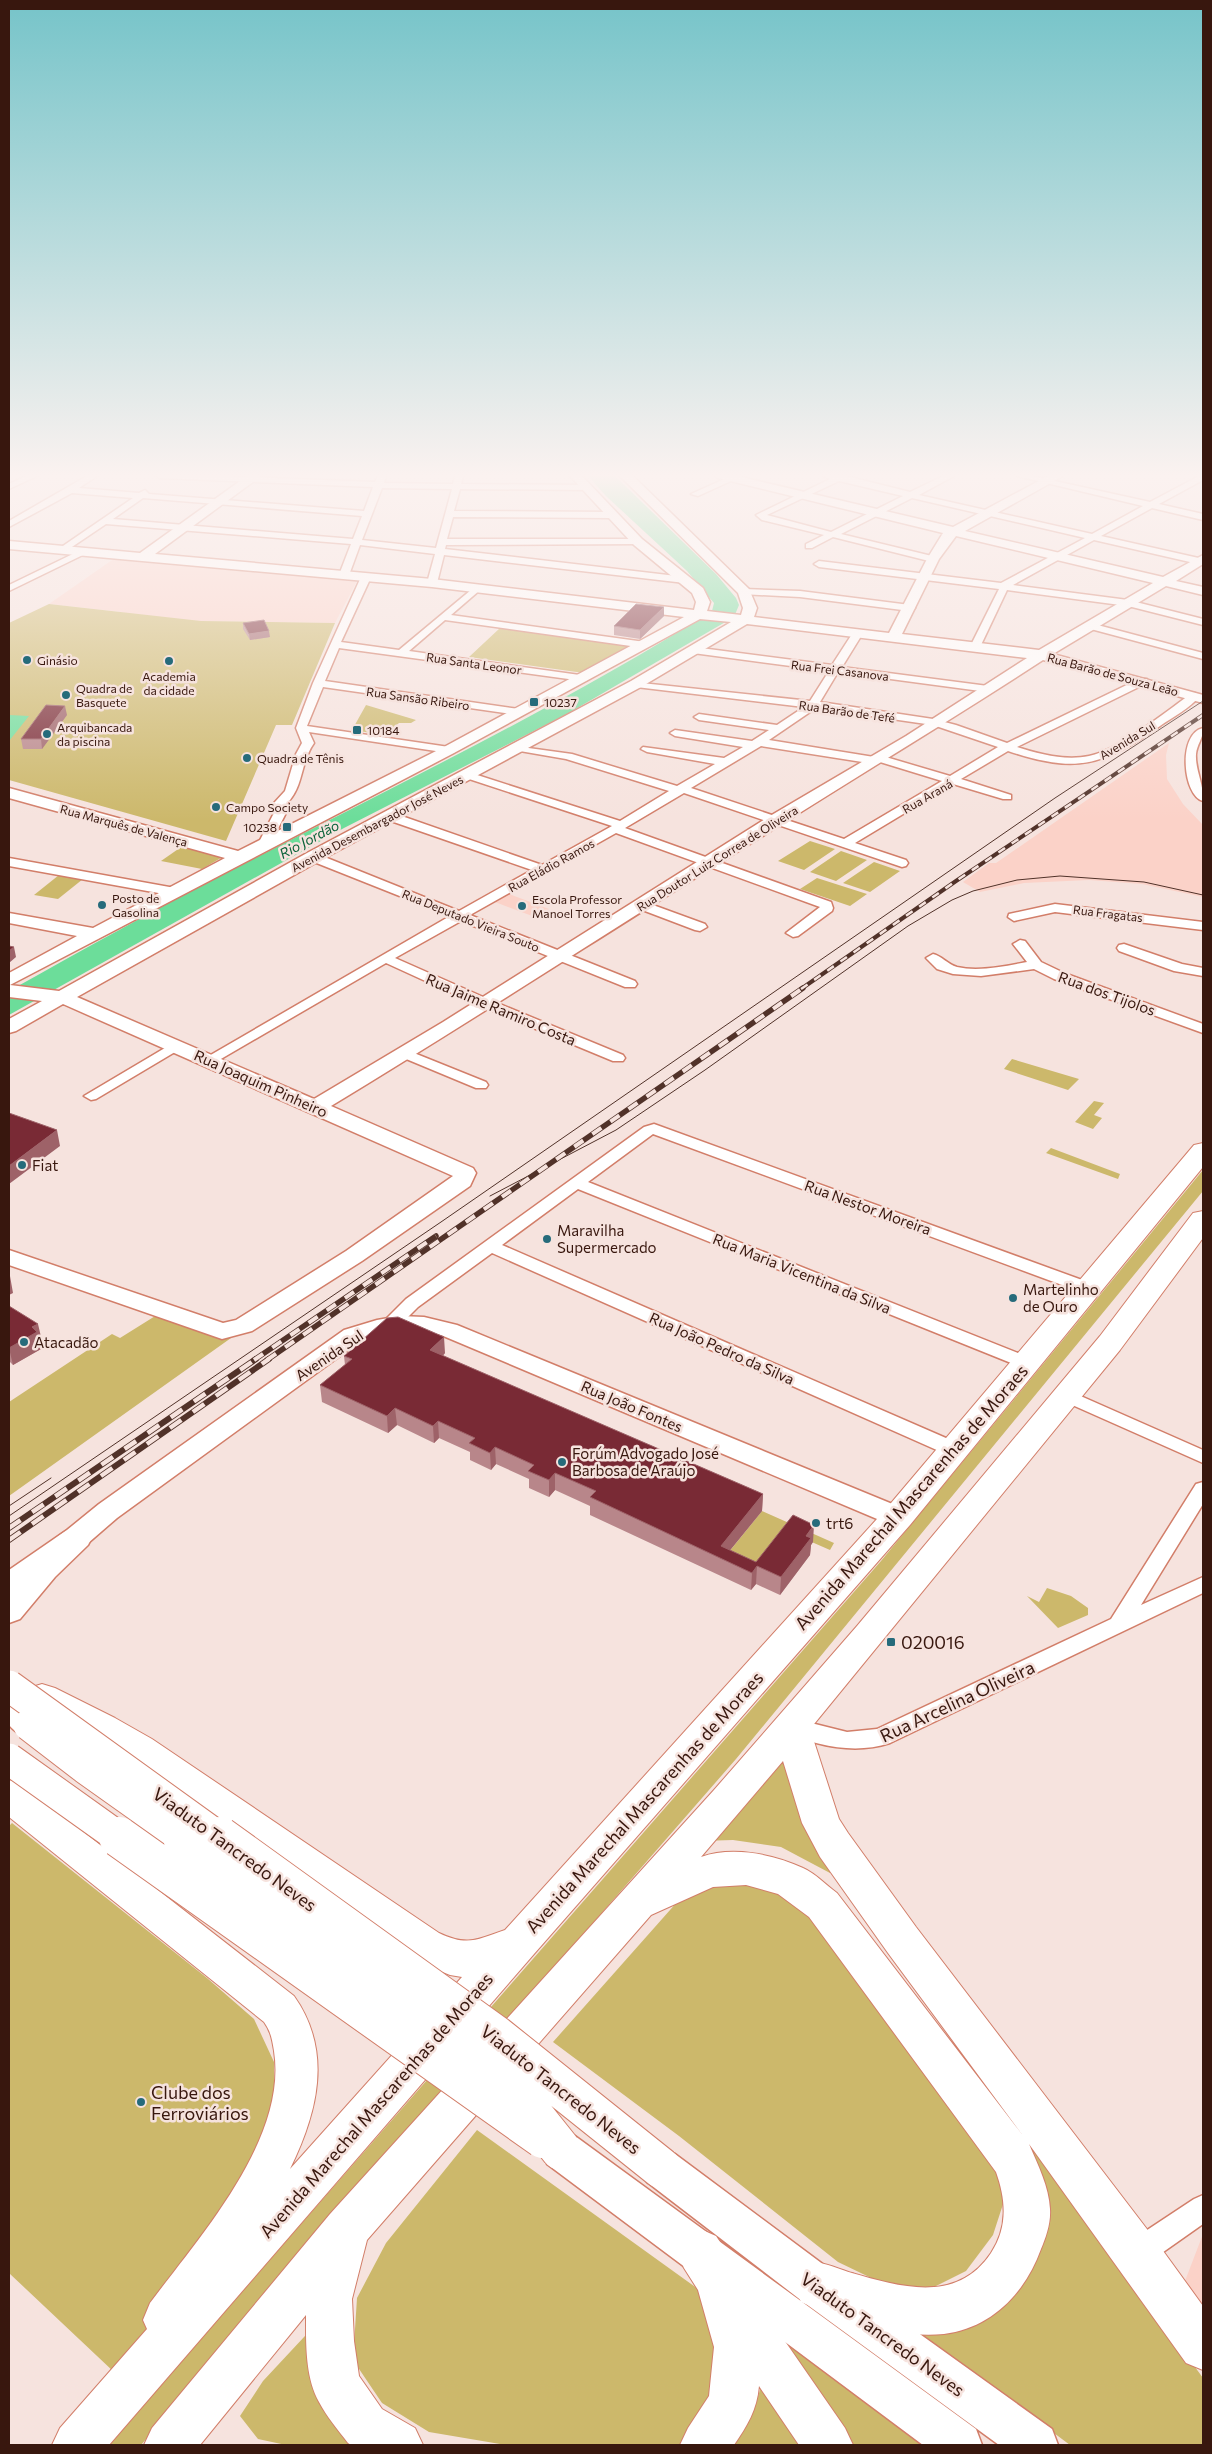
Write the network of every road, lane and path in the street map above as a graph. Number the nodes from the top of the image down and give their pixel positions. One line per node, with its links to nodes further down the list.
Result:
1 (360, 591): 19 (street)
2 (474, 591): 13 (street)
3 (499, 591): 12 (main road, Rua Barão de Souza Leão)
4 (696, 591): 12 (main road)
5 (918, 591): 11 (main road)
6 (1002, 591): 21 (street)
7 (1043, 591): 10 (street)
8 (1151, 591): 10 (main road, Rua Doutor Luiz Correa de Oliveira)
9 (744, 592): 11 (street); 14 (main road)
10 (1128, 603): 15 (street); 16 (main road, Rua Doutor Luiz Correa de Oliveira)
11 (910, 608): 18 (main road)
12 (702, 614): 14 (main road, Rua Barão de Souza Leão); 20 (main road)
13 (442, 617): 20 (street); 23 (street)
14 (742, 619): 17 (main road, Rua Barão de Souza Leão); 22 (main road, Avenida Desembargador José Neves)
15 (1203, 622)
16 (1090, 626): 24 (main road, Rua Doutor Luiz Correa de Oliveira); 25 (street)
17 (858, 633): 18 (main road, Rua Barão de Souza Leão); 26 (street, Rua Eládio Ramos)
18 (894, 638): 21 (main road, Rua Barão de Souza Leão)
19 (335, 644): 23 (street, Rua Santa Leonor); 30 (street)
20 (645, 645): 27 (main road)
21 (975, 647): 24 (main road, Rua Barão de Souza Leão)
22 (693, 650): 26 (street, Rua Frei Casanova); 31 (main road, Avenida Desembargador José Neves)
23 (401, 652): 27 (street, Rua Santa Leonor)
24 (1041, 655): 28 (main road, Rua Barão de Souza Leão); 32 (main road, Rua Doutor Luiz Correa de Oliveira)
25 (1203, 656)
26 (835, 669): 32 (street, Rua Frei Casanova); 34 (street, Rua Eládio Ramos)
27 (583, 678): 35 (main road)
28 (1143, 681): 33 (main road, Rua Barão de Souza Leão); 43 (street)
29 (1203, 681): 33 (main road, Avenida Sul)
30 (318, 683): 35 (street, Rua Sansão Ribeiro); 38 (street)
31 (636, 684): 34 (street, Rua Barão de Tefé); 44 (main road, Avenida Desembargador José Neves)
32 (988, 689): 37 (main road, Rua Doutor Luiz Correa de Oliveira)
33 (1194, 696): 48 (street, Avenida Sul)
34 (812, 706): 37 (street, Rua Barão de Tefé); 39 (street, Rua Eládio Ramos)
35 (519, 712): 46 (main road)
36 (699, 717): 39 (street)
37 (935, 723): 43 (street, Rua Barão de Tefé); 47 (main road, Rua Doutor Luiz Correa de Oliveira)
38 (301, 728): 46 (street); 61 (street)
39 (778, 728): 42 (street, Rua Eládio Ramos)
40 (1203, 731): 52 (street)
41 (675, 733): 42 (street)
42 (756, 743): 47 (street); 49 (street, Rua Eládio Ramos)
43 (1007, 747): 48 (street, Rua Barão de Tefé); 51 (street, Rua Araná)
44 (518, 748): 50 (main road, Avenida Desembargador José Neves); 53 (street)
45 (647, 749): 49 (street)
46 (449, 750): 61 (main road)
47 (877, 760): 51 (street); 58 (main road, Rua Doutor Luiz Correa de Oliveira)
48 (1052, 761)
49 (727, 762): 53 (street, Rua Eládio Ramos)
50 (467, 775): 57 (main road, Avenida Desembargador José Neves); 59 (street)
51 (954, 780): 55 (street); 60 (street, Rua Araná)
52 (1199, 781): 56 (street)
53 (682, 790): 58 (street); 59 (street, Rua Eládio Ramos)
54 (9, 793): 62 (main road, Rua Marquês de Valença)
55 (1007, 797)
56 (1203, 798)
57 (389, 816): 63 (main road, Avenida Desembargador José Neves); 67 (street)
58 (776, 820): 60 (street); 65 (main road, Rua Doutor Luiz Correa de Oliveira)
59 (618, 827): 65 (street); 67 (street, Rua Eládio Ramos)
60 (846, 843): 66 (street)
61 (263, 846): 62 (main road)
62 (240, 857): 68 (main road)
63 (312, 857): 70 (street, Rua Deputado Vieira Souto); 87 (main road, Avenida Desembargador José Neves)
64 (9, 862): 68 (street)
65 (710, 862): 69 (main road, Rua Doutor Luiz Correa de Oliveira); 75 (street)
66 (902, 864)
67 (544, 870): 70 (street, Rua Eládio Ramos)
68 (175, 892): 76 (main road)
69 (642, 906): 73 (street); 79 (main road, Rua Doutor Luiz Correa de Oliveira)
70 (461, 915): 79 (street, Rua Deputado Vieira Souto); 80 (street, Rua Eládio Ramos)
71 (1014, 917): 74 (street, Rua Fragatas)
72 (9, 918): 76 (main road)
73 (700, 926)
74 (1203, 926)
75 (793, 933)
76 (94, 934): 84 (main road)
77 (1020, 944): 82 (street, Rua dos Tijolos)
78 (1124, 948): 83 (street)
79 (559, 956): 85 (street, Rua Deputado Vieira Souto); 88 (main road, Rua Doutor Luiz Correa de Oliveira)
80 (385, 958): 88 (street, Rua Jaime Ramiro Costa); 94 (street, Rua Eládio Ramos)
81 (932, 958): 82 (street)
82 (1036, 965): 90 (street, Rua dos Tijolos)
83 (1203, 972)
84 (9, 980)
85 (630, 984)
86 (9, 991): 87 (main road, Rua Joaquim Pinheiro)
87 (54, 997): 89 (main road, Avenida Desembargador José Neves); 91 (main road, Rua Joaquim Pinheiro)
88 (485, 1004): 92 (main road, Rua Doutor Luiz Correa de Oliveira); 93 (street, Rua Jaime Ramiro Costa)
89 (9, 1027)
90 (1203, 1029)
91 (175, 1046): 94 (main road, Rua Joaquim Pinheiro); 96 (street)
92 (404, 1053): 95 (street); 97 (main road, Rua Doutor Luiz Correa de Oliveira)
93 (618, 1058)
94 (209, 1060): 97 (main road, Rua Joaquim Pinheiro)
95 (481, 1084)
96 (91, 1096)
97 (315, 1107): 102 (main road, Rua Joaquim Pinheiro)
98 (1203, 1151): 103 (highway, Avenida Marechal Mascarenhas de Moraes)
99 (576, 1183): 101 (street); 103 (street, Rua Nestor Moreira); 105 (street, Rua Maria Vicentina da Silva)
100 (1203, 1219): 106 (highway)
101 (490, 1246): 104 (street); 107 (street, Rua João Pedro da Silva)
102 (9, 1257)
103 (1087, 1288): 105 (highway, Avenida Marechal Mascarenhas de Moraes)
104 (391, 1324): 110 (main road, Rua João Fontes); 111 (main road, Avenida Sul)
105 (1027, 1364): 107 (highway, Avenida Marechal Mascarenhas de Moraes)
106 (1068, 1396): 108 (street); 117 (highway)
107 (955, 1450): 110 (highway, Avenida Marechal Mascarenhas de Moraes)
108 (1203, 1457)
109 (1203, 1489): 115 (street)
110 (898, 1517): 121 (highway, Avenida Marechal Mascarenhas de Moraes)
111 (77, 1537): 112 (main road, Avenida Sul); 114 (main road)
112 (9, 1584)
113 (1203, 1584): 115 (street, Rua Arcelina Oliveira)
114 (9, 1611)
115 (1118, 1625): 117 (street, Rua Arcelina Oliveira)
116 (9, 1684): 121 (highway); 122 (main road, Viaduto Tancredo Neves, bridge)
117 (791, 1727): 120 (highway); 125 (highway)
118 (14, 1730): 122 (main road, bridge); 126 (main road, bridge)
119 (9, 1796): 129 (highway)
120 (636, 1904): 124 (highway); 127 (highway)
121 (520, 1941): 129 (highway, Avenida Marechal Mascarenhas de Moraes)
122 (661, 2168): 127 (main road, Viaduto Tancredo Neves)
123 (1203, 2208): 125 (street)
124 (346, 2230): 131 (highway); 132 (highway)
125 (1137, 2253): 128 (highway)
126 (706, 2264): 133 (highway); 134 (highway); 135 (main road)
127 (817, 2286): 136 (main road, Viaduto Tancredo Neves)
128 (1203, 2346)
129 (118, 2398): 130 (highway, Avenida Marechal Mascarenhas de Moraes)
130 (77, 2445)
131 (168, 2445)
132 (398, 2445)
133 (706, 2445)
134 (828, 2445)
135 (960, 2445)
136 (1036, 2445)

